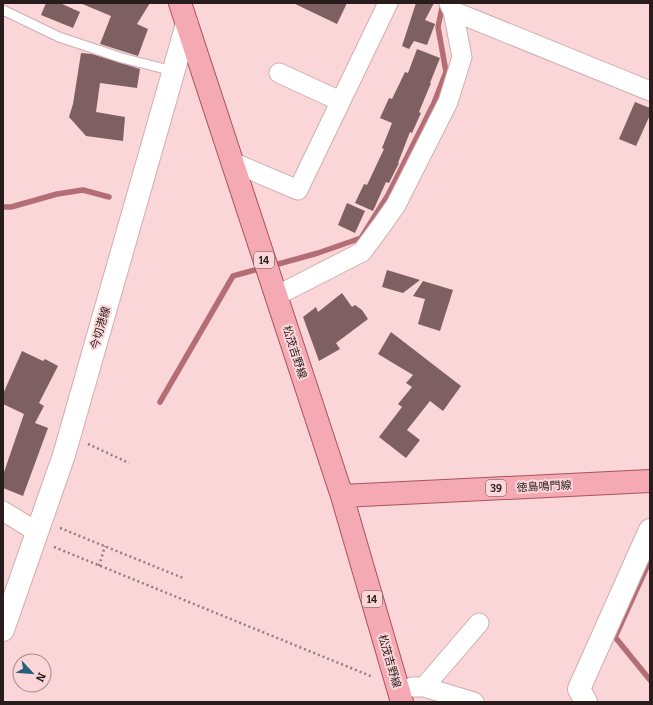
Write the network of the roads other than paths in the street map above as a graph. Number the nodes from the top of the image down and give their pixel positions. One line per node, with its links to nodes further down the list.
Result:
1 (180, 3): 5 (main road)
2 (388, 3): 9 (street)
3 (451, 7): 8 (street); 11 (street)
4 (3, 10): 6 (lane)
5 (188, 14): 6 (main road, 今切港線); 10 (main road, 松茂吉野線 / 14)
6 (173, 71): 16 (main road, 今切港線)
7 (279, 72): 9 (street)
8 (648, 84)
9 (340, 101): 10 (street)
10 (232, 162): 11 (main road, 松茂吉野線 / 14)
11 (276, 296): 13 (main road, 松茂吉野線 / 14)
12 (650, 480): 13 (main road, 徳島鳴門線 / 39)
13 (342, 496): 20 (main road, 松茂吉野線 / 14)
14 (3, 512): 16 (street)
15 (650, 530): 22 (main road)
16 (37, 531): 18 (main road, 今切港線)
17 (479, 623): 19 (street)
18 (3, 630)
19 (424, 687): 20 (street); 21 (street)
20 (400, 694)
21 (474, 702)
22 (586, 702)

